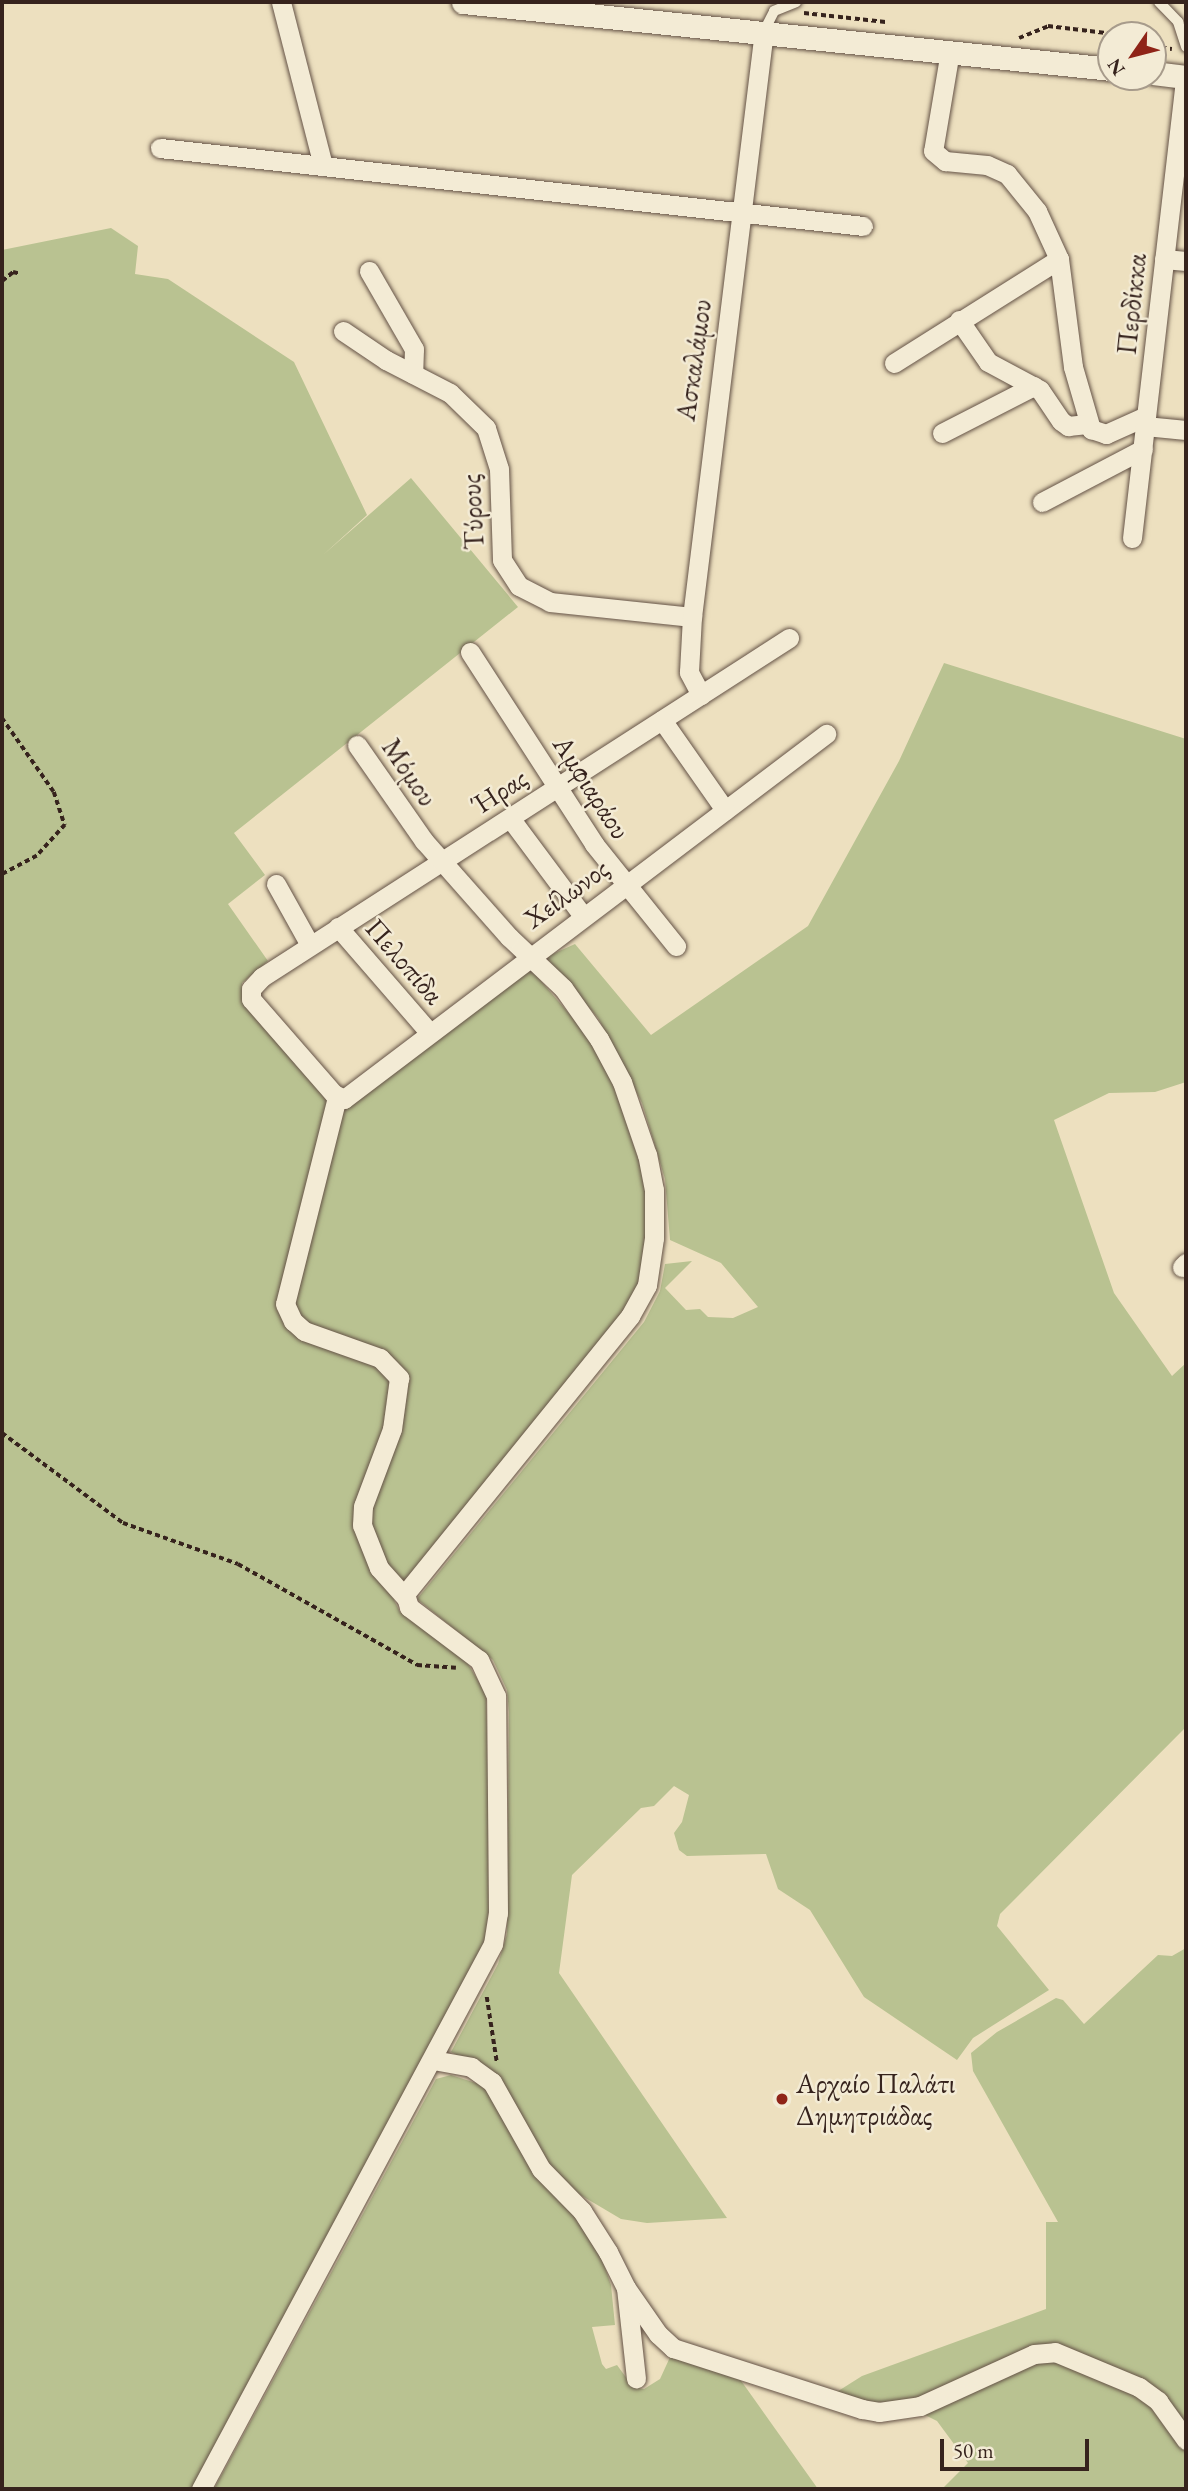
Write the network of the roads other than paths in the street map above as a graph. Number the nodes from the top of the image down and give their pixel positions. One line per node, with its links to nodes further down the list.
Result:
1 (281, 2): 12 (street)
2 (463, 2): 5 (street)
3 (1159, 2): 6 (lane)
4 (795, 7): 5 (lane)
5 (764, 31): 7 (street); 13 (street, Ασκαλάμου)
6 (1186, 47)
7 (950, 51): 8 (street); 15 (street)
8 (1097, 67)
9 (1167, 73): 10 (street)
10 (1186, 73): 16 (street, Περδίκκα)
11 (160, 148): 12 (street)
12 (323, 166): 13 (street)
13 (741, 213): 14 (street); 31 (street, Ασκαλάμου)
14 (863, 226)
15 (1059, 259): 19 (street); 25 (street)
16 (1164, 259): 17 (street); 24 (street, Περδίκκα)
17 (1186, 261)
18 (369, 271): 22 (street)
19 (959, 320): 21 (street); 23 (street)
20 (343, 331): 22 (street, Τύρους)
21 (894, 363)
22 (414, 374): 31 (street, Τύρους)
23 (1034, 386): 25 (street); 27 (street)
24 (1146, 421): 25 (street); 26 (street); 28 (street, Περδίκκα)
25 (1087, 424)
26 (1186, 430)
27 (942, 433)
28 (1143, 449): 29 (street); 30 (street, Περδίκκα)
29 (1042, 502)
30 (1132, 538)
31 (692, 617): 34 (street, Ασκαλάμου)
32 (789, 638): 34 (street, Ήρας)
33 (470, 652): 38 (street, Αμφιαράου)
34 (701, 695): 35 (street, Ήρας)
35 (662, 720): 38 (street, Ήρας); 39 (street)
36 (826, 734): 39 (street, Χείλωνος)
37 (357, 745): 41 (street, Μόμου)
38 (558, 787): 40 (street, Ήρας); 43 (street, Αμφιαράου)
39 (725, 810): 43 (street, Χείλωνος)
40 (510, 818): 41 (street, Ήρας); 44 (street)
41 (441, 862): 45 (street, Ήρας); 48 (street, Μόμου)
42 (276, 884): 46 (street)
43 (626, 884): 44 (street, Χείλωνος); 47 (street, Αμφιαράου)
44 (583, 916): 48 (street, Χείλωνος)
45 (338, 928): 46 (street, Ήρας); 49 (street, Πελοπίδα)
46 (310, 945): 50 (street, Ήρας)
47 (676, 946)
48 (528, 956): 49 (street, Χείλωνος); 51 (street, Μόμου)
49 (429, 1032): 50 (street, Χείλωνος)
50 (340, 1098): 51 (street)
51 (405, 1597): 52 (street)
52 (433, 2060): 53 (street); 56 (street)
53 (625, 2288): 54 (street); 55 (street)
54 (636, 2378)
55 (1186, 2440)
56 (201, 2489)

